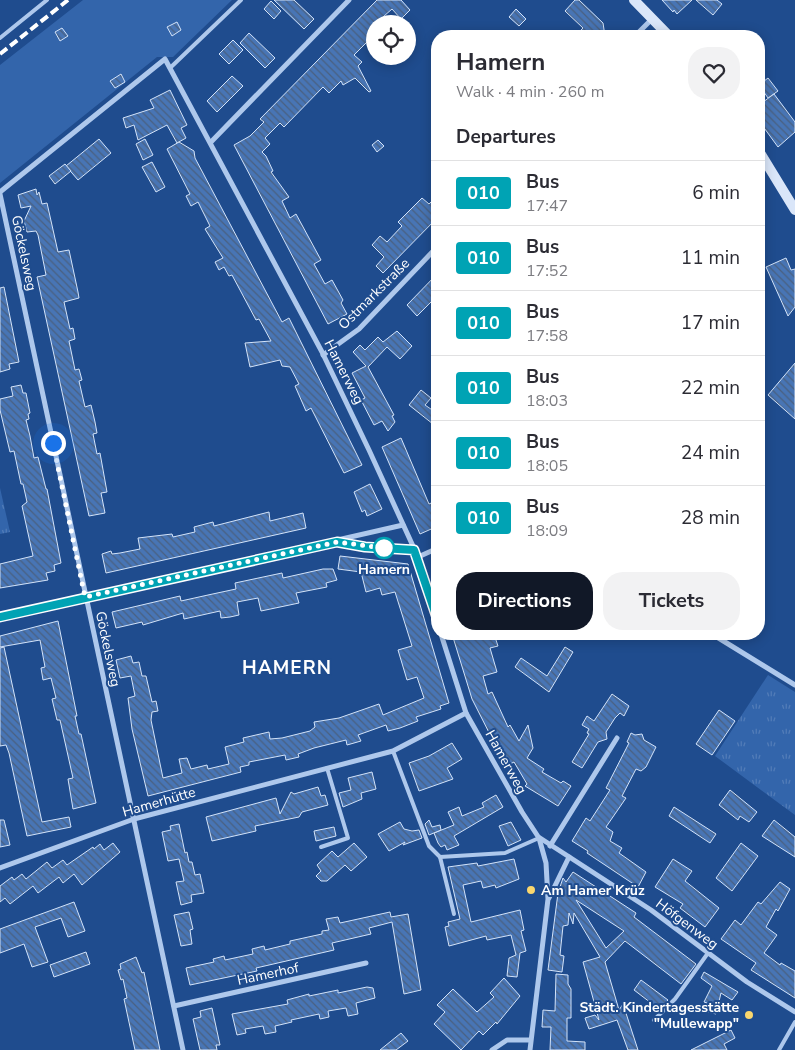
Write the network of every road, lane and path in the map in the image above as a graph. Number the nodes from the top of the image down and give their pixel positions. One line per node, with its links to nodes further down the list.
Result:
1 (47, 0): 8 (lane)
2 (242, 0): 9 (lane)
3 (349, 0): 10 (street)
4 (634, 0): 5 (main road)
5 (653, 18): 6 (street); 7 (main road)
6 (641, 30)
7 (664, 30)
8 (0, 38)
9 (170, 68): 10 (street, Hamerweg); 12 (street)
10 (211, 142): 15 (street, Hamerweg)
11 (765, 161): 13 (main road)
12 (0, 193): 21 (street, Göckelsweg)
13 (795, 210)
14 (431, 253): 15 (street, Ostmarkstraße)
15 (323, 355): 16 (street, Hamerweg)
16 (403, 525): 17 (street); 18 (street, Hamerweg)
17 (337, 542): 18 (street); 21 (street)
18 (414, 550): 20 (street, Hamerweg)
19 (431, 551): 20 (street)
20 (418, 557): 22 (street, Hamerweg)
21 (85, 597): 23 (street); 31 (street, Göckelsweg)
22 (431, 599)
23 (0, 617)
24 (444, 640): 27 (street, Hamerweg)
25 (722, 640): 26 (street)
26 (795, 685)
27 (466, 713): 29 (street, Hamerhütte); 32 (street, Hamerweg)
28 (617, 738): 33 (street)
29 (393, 751): 30 (street, Hamerhütte); 35 (lane)
30 (327, 768): 31 (street, Hamerhütte); 34 (lane)
31 (134, 819): 37 (street, Hamerhütte); 42 (street, Göckelsweg)
32 (539, 838): 33 (street, Höfgenweg); 35 (lane); 38 (street, Hamerweg)
33 (550, 846): 36 (street, Höfgenweg)
34 (321, 848)
35 (440, 857): 39 (lane)
36 (568, 857): 38 (street, Hamerweg); 40 (street, Höfgenweg)
37 (0, 868)
38 (548, 899): 46 (street, Hamerweg)
39 (454, 914)
40 (708, 953): 43 (street, Höfgenweg); 44 (lane)
41 (366, 963): 42 (street, Hamerhof)
42 (174, 1006): 47 (street, Göckelsweg)
43 (795, 1012)
44 (654, 1020)
45 (795, 1022): 50 (lane)
46 (529, 1040): 48 (street); 49 (street, Hamerweg)
47 (183, 1050)
48 (492, 1050)
49 (530, 1050)
50 (779, 1050)

